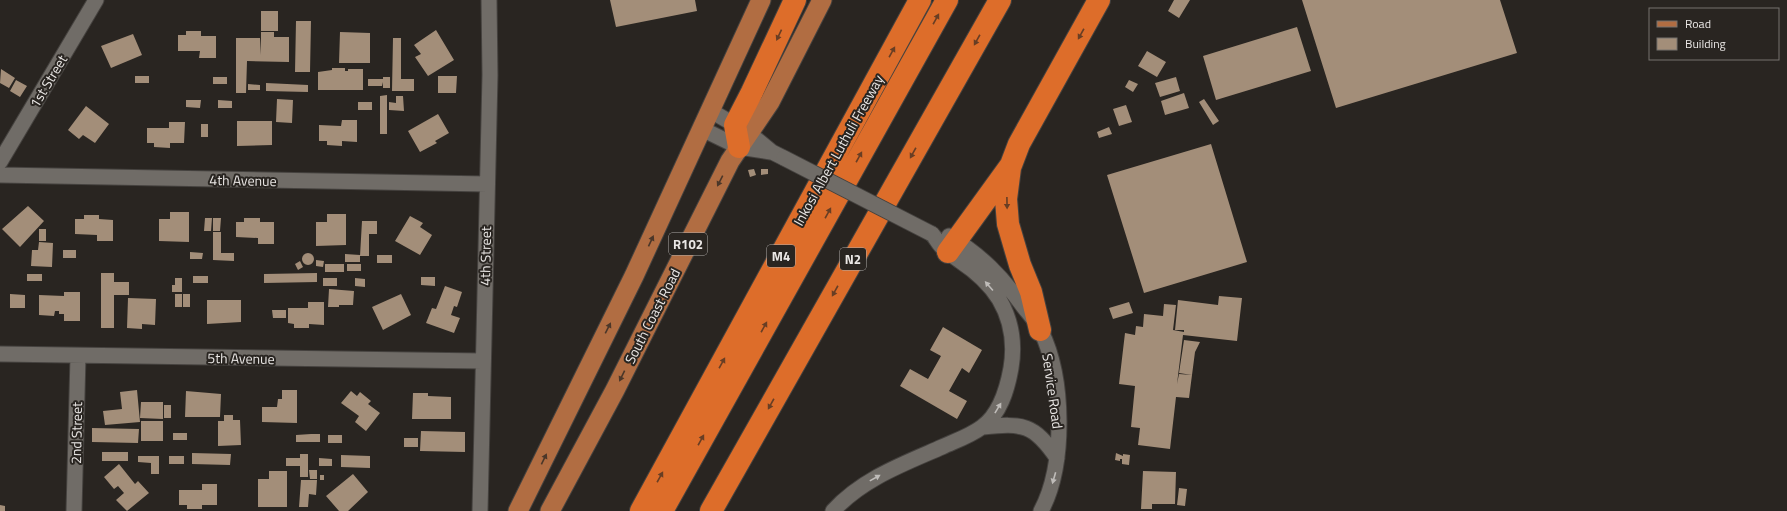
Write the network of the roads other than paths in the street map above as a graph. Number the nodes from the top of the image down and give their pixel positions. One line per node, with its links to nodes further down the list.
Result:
1 (96, 0): 14 (street, 1st Street)
2 (480, 0): 3 (street)
3 (489, 0): 17 (street, 4th Street)
4 (761, 0): 11 (main road, R102)
5 (795, 0): 13 (highway, one-way to 13)
6 (822, 0): 13 (main road, South Coast Road / R102)
7 (920, 0): 30 (highway, Inkosi Albert Luthuli Freeway / M4, one-way to 7)
8 (947, 0): 31 (highway, one-way to 8)
9 (1099, 0): 15 (highway, one-way to 15)
10 (999, 2): 32 (highway, N2, one-way to 32)
11 (711, 111): 12 (main road, R102); 13 (street, Service Road)
12 (702, 129): 13 (street, Service Road); 29 (main road, R102, one-way to 12)
13 (741, 135): 18 (street, Service Road, bridge); 26 (main road, South Coast Road / R102, one-way to 26)
14 (0, 162)
15 (1011, 165): 18 (highway); 19 (highway, one-way to 19)
16 (0, 175): 17 (street, 4th Avenue)
17 (487, 184): 22 (street, 4th Street)
18 (952, 246): 19 (street, Service Road); 23 (street, Service Road, one-way to 18)
19 (1040, 330): 24 (street, Service Road)
20 (0, 354): 21 (street, 5th Avenue)
21 (78, 356): 22 (street, 5th Avenue); 27 (street, 2nd Street)
22 (483, 361): 28 (street, 4th Street)
23 (983, 427): 24 (street, Service Road); 25 (street, Service Road, one-way to 23)
24 (1058, 458): 34 (street, Service Road, one-way to 34)
25 (844, 505): 33 (street, Service Road)
26 (551, 509)
27 (74, 511)
28 (480, 511)
29 (518, 511)
30 (641, 511)
31 (662, 511)
32 (711, 511)
33 (833, 511)
34 (1041, 511)

